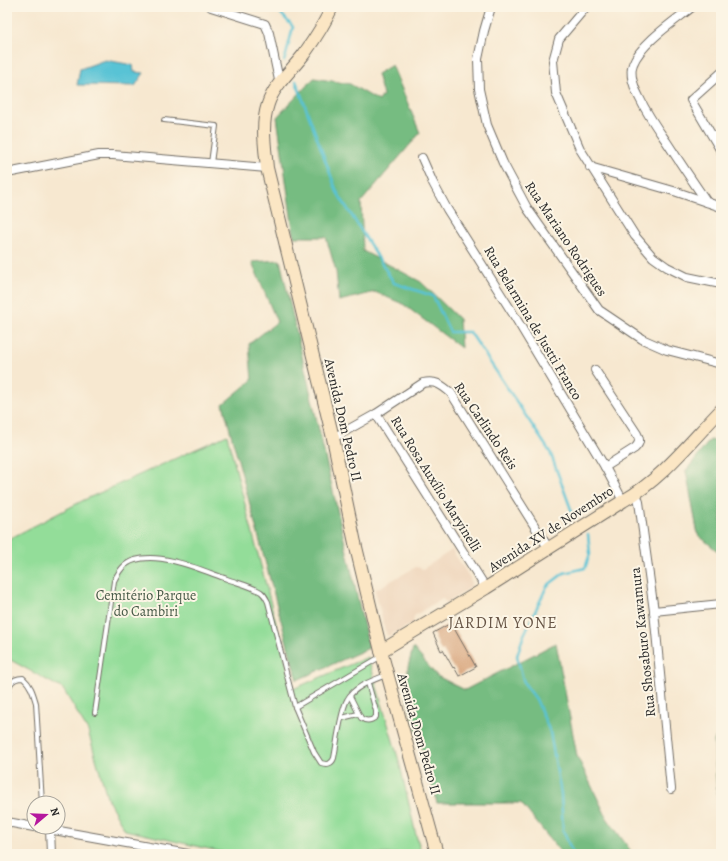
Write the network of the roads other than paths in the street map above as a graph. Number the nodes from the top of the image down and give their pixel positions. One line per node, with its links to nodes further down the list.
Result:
1 (211, 7): 7 (street)
2 (332, 7): 7 (street, Avenida Dom Pedro II)
3 (491, 7): 18 (street, Rua Mariano Rodrigues)
4 (586, 7): 12 (street)
5 (692, 7): 15 (street)
6 (721, 73): 9 (street)
7 (280, 85): 13 (street, Avenida Dom Pedro II)
8 (164, 120): 11 (lane)
9 (721, 151)
10 (422, 158): 23 (street, Rua Belarmina de Justti Franco)
11 (211, 163): 13 (street); 14 (street)
12 (590, 167): 15 (street); 17 (street)
13 (267, 168): 22 (street, Avenida Dom Pedro II)
14 (7, 173)
15 (707, 202): 16 (street)
16 (721, 207)
17 (721, 284)
18 (721, 364)
19 (595, 370): 23 (street)
20 (721, 410): 24 (street, Avenida XV de Novembro)
21 (376, 414): 22 (street, Rua Carlindo Reis); 26 (street, Rua Carlindo Reis); 27 (street, Rua Rosa Auxílio Maryinelli)
22 (333, 438): 30 (street, Avenida Dom Pedro II)
23 (605, 467): 25 (street, Rua Belarmina de Justti Franco)
24 (636, 493): 25 (street, Avenida XV de Novembro); 29 (street, Rua Shosaburo Kawamura)
25 (623, 501): 26 (street, Avenida XV de Novembro)
26 (550, 549): 27 (street, Avenida XV de Novembro)
27 (486, 588): 31 (street, Avenida XV de Novembro)
28 (721, 604): 29 (street)
29 (654, 611): 41 (street, Rua Shosaburo Kawamura)
30 (378, 639): 31 (street); 32 (street, Avenida Dom Pedro II)
31 (393, 644): 32 (street, Avenida XV de Novembro)
32 (382, 654): 33 (street, Avenida Dom Pedro II); 37 (lane)
33 (387, 674): 34 (lane); 50 (street, Avenida Dom Pedro II)
34 (368, 683): 35 (lane); 39 (lane)
35 (350, 696): 39 (lane); 40 (lane)
36 (7, 698): 42 (lane)
37 (295, 707): 38 (lane); 40 (lane)
38 (95, 713)
39 (358, 714): 40 (lane)
40 (342, 718)
41 (671, 789)
42 (42, 795)
43 (7, 822): 44 (street)
44 (26, 825)
45 (66, 832): 47 (street)
46 (44, 835): 48 (street)
47 (178, 853): 49 (street)
48 (51, 854)
49 (188, 854)
50 (437, 854)

